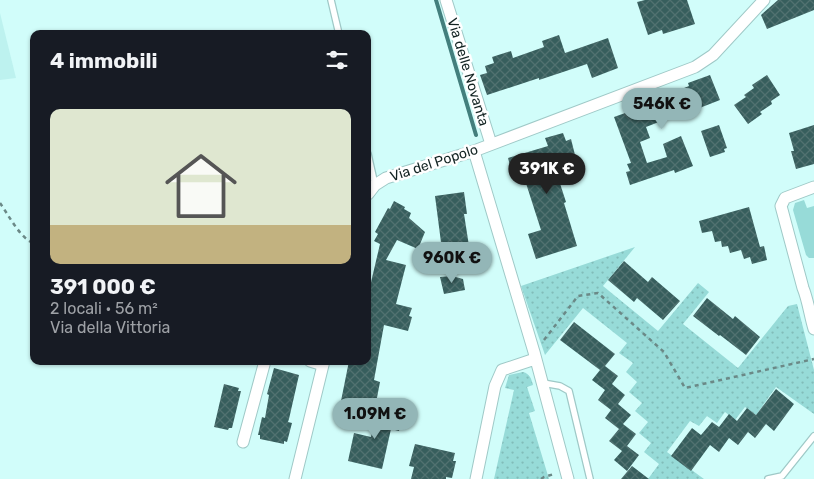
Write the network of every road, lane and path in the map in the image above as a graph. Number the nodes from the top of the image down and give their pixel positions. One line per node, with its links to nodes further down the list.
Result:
1 (331, 0): 4 (lane)
2 (446, 0): 5 (street, Via delle Novanta)
3 (764, 0): 5 (street, Via del Popolo)
4 (338, 30)
5 (491, 144): 6 (street, Via del Popolo)
6 (474, 151): 8 (street, Via del Popolo); 13 (street)
7 (814, 187): 11 (street)
8 (371, 188)
9 (0, 203): 10 (path)
10 (30, 242)
11 (811, 294): 12 (street)
12 (814, 329)
13 (535, 356): 14 (path); 17 (street); 21 (street)
14 (814, 359)
15 (264, 365): 19 (street)
16 (324, 365): 20 (street)
17 (541, 382): 22 (street); 23 (lane)
18 (814, 436): 24 (lane)
19 (244, 442)
20 (296, 479)
21 (476, 479)
22 (568, 479)
23 (590, 479)
24 (768, 479)

